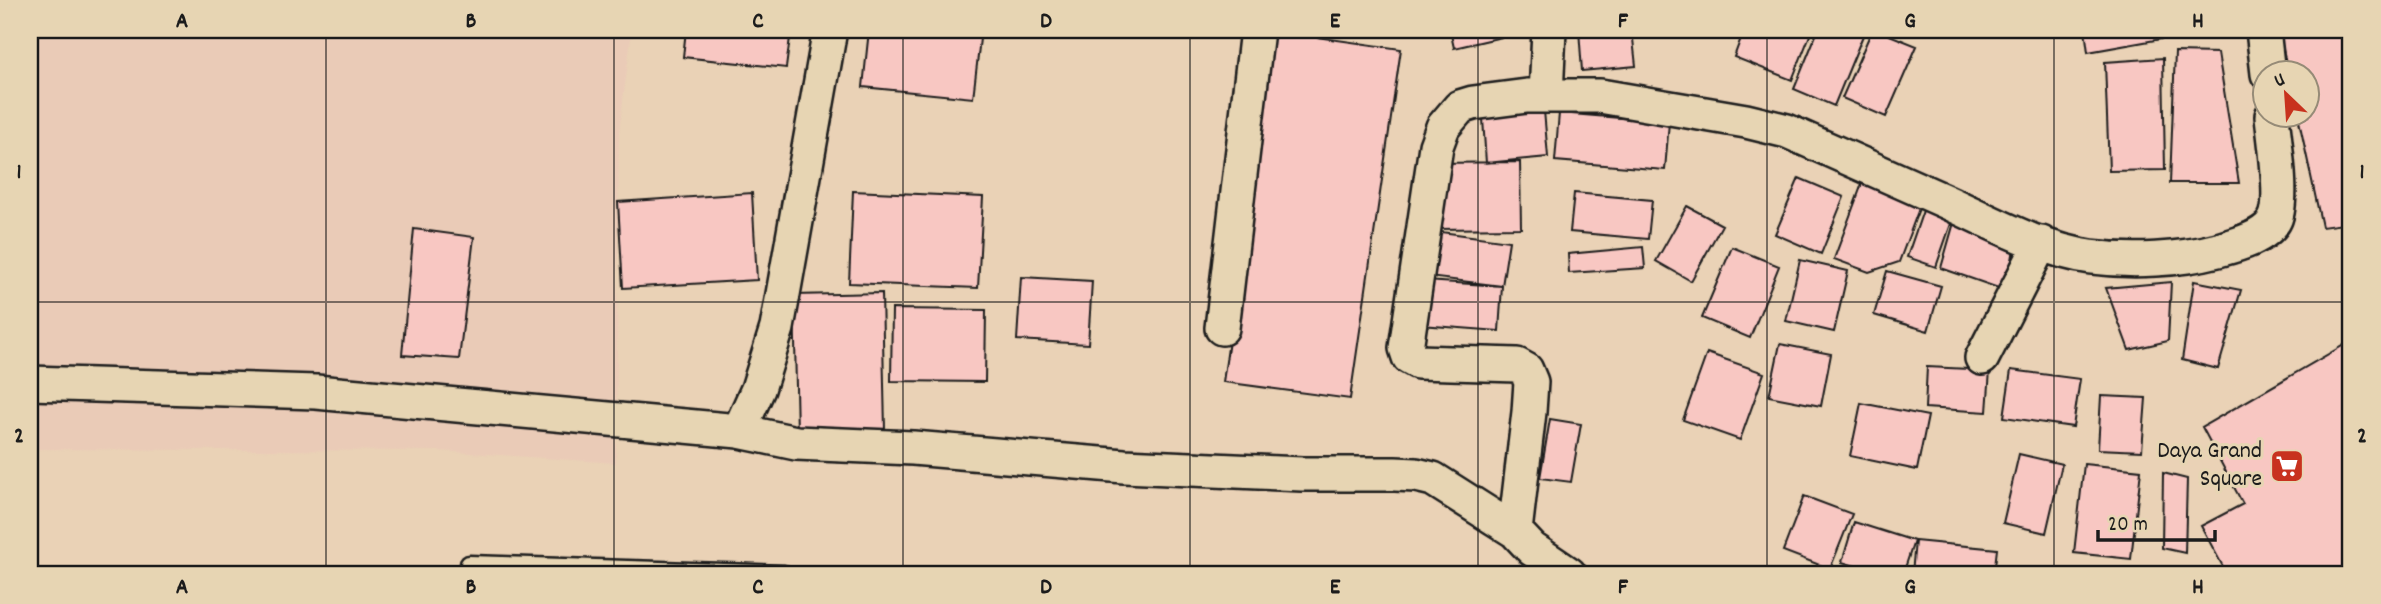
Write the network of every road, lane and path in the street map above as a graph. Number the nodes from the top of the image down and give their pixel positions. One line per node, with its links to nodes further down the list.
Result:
1 (830, 30): 12 (street)
2 (1257, 30): 9 (street)
3 (1549, 30): 6 (street)
4 (2263, 30): 5 (street)
5 (2266, 60)
6 (1546, 96): 8 (street); 13 (street)
7 (2273, 130): 8 (street)
8 (2041, 243): 10 (street)
9 (1222, 328)
10 (1982, 358)
11 (30, 383): 12 (street)
12 (739, 431): 13 (street)
13 (1515, 531): 16 (street)
14 (469, 574): 15 (lane)
15 (784, 574)
16 (1569, 574)

